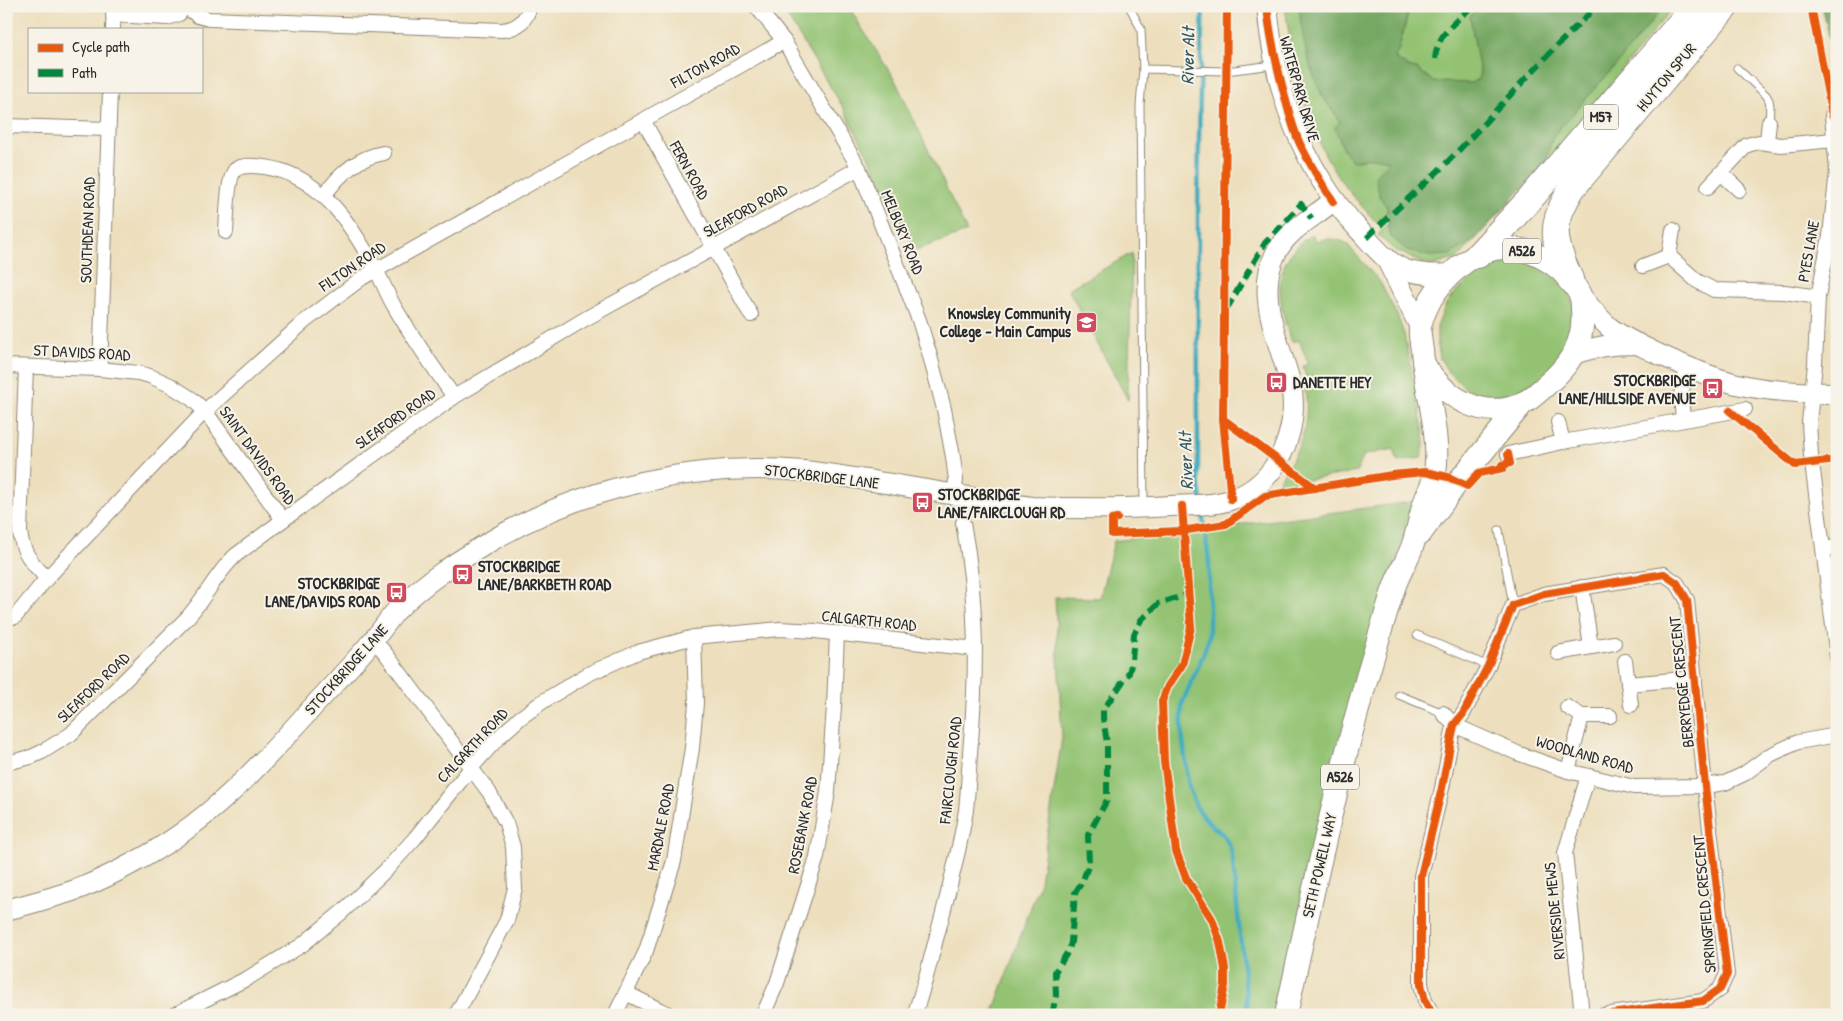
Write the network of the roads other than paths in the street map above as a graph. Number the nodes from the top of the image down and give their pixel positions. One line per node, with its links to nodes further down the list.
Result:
1 (530, 6): 7 (street)
2 (756, 6): 10 (street, MELBURY ROAD)
3 (1130, 6): 13 (lane)
4 (1267, 6): 11 (main road, WATERPARK DRIVE)
5 (1695, 6): 32 (highway, HUYTON SPUR / M57)
6 (1726, 6): 38 (highway, HUYTON SPUR / M57)
7 (186, 7): 8 (street)
8 (113, 10): 9 (street)
9 (113, 28)
10 (784, 41): 16 (street, FILTON ROAD); 23 (street, MELBURY ROAD)
11 (1276, 65): 13 (lane); 28 (main road, WATERPARK DRIVE)
12 (1736, 68): 17 (lane)
13 (1143, 69): 60 (lane)
14 (110, 92): 19 (street, SOUTHDEAN ROAD)
15 (1832, 116): 20 (street, PYES LANE)
16 (643, 120): 31 (street, FERN ROAD); 36 (street, FILTON ROAD)
17 (1769, 122): 21 (street)
18 (6, 126): 19 (street)
19 (108, 129): 48 (street, SOUTHDEAN ROAD)
20 (1834, 140): 21 (street); 39 (street, PYES LANE)
21 (1767, 142): 24 (street)
22 (384, 153): 27 (street)
23 (859, 168): 31 (street, SLEAFORD ROAD); 59 (street, MELBURY ROAD)
24 (1721, 173): 25 (street); 26 (street)
25 (1708, 187)
26 (1739, 190)
27 (324, 196): 30 (street); 36 (street)
28 (1333, 201): 34 (main road); 60 (main road, STOCKBRIDGE LANE)
29 (1673, 230): 33 (street)
30 (226, 232)
31 (713, 248): 40 (street, FERN ROAD); 51 (street, SLEAFORD ROAD)
32 (1478, 255): 37 (main road, A526); 38 (main road, A526)
33 (1669, 256): 35 (street); 39 (street)
34 (1386, 258): 37 (main road); 41 (main road)
35 (1643, 266)
36 (376, 269): 51 (street); 54 (street, FILTON ROAD)
37 (1452, 274): 41 (main road, A526)
38 (1575, 287): 42 (main road); 43 (main road, A526)
39 (1818, 297): 49 (street, PYES LANE)
40 (751, 315)
41 (1420, 327): 44 (main road, A526)
42 (1638, 344): 43 (main road); 47 (main road)
43 (1573, 354): 52 (main road, A526)
44 (1423, 362): 52 (main road, A526); 64 (main road, SETH POWELL WAY / A526)
45 (6, 366): 46 (street, ST DAVIDS ROAD)
46 (26, 367): 48 (street, ST DAVIDS ROAD); 66 (street)
47 (1687, 368): 49 (main road); 55 (street)
48 (100, 369): 54 (street, ST DAVIDS ROAD)
49 (1812, 393): 50 (main road); 65 (street, PYES LANE)
50 (1837, 393)
51 (454, 397): 61 (street, SLEAFORD ROAD)
52 (1524, 402): 64 (main road, SETH POWELL WAY / A526)
53 (1746, 409): 55 (street)
54 (205, 411): 61 (street, SAINT DAVIDS ROAD); 66 (street, FILTON ROAD)
55 (1683, 420): 57 (street)
56 (1558, 422): 57 (street)
57 (1563, 442): 58 (street)
58 (1508, 454)
59 (954, 495): 60 (main road, STOCKBRIDGE LANE); 73 (main road, STOCKBRIDGE LANE)
60 (1144, 508)
61 (283, 520): 91 (street, SLEAFORD ROAD)
62 (963, 523): 76 (street, FAIRCLOUGH ROAD)
63 (1499, 530): 68 (lane)
64 (1413, 545): 104 (main road, SETH POWELL WAY / A526)
65 (1830, 548): 78 (street, PYES LANE)
66 (47, 578): 69 (street, FILTON ROAD)
67 (1582, 588): 68 (street, BERRYEDGE CRESCENT); 75 (street); 81 (street, BERRYEDGE CRESCENT)
68 (1513, 605): 80 (street)
69 (15, 617)
70 (837, 633): 72 (street, CALGARTH ROAD); 76 (street, CALGARTH ROAD); 102 (street, ROSEBANK ROAD)
71 (1417, 635): 80 (lane)
72 (694, 637): 92 (street, CALGARTH ROAD); 97 (street, MARDALE ROAD)
73 (374, 640): 92 (street); 96 (main road, STOCKBRIDGE LANE)
74 (1614, 643): 75 (street)
75 (1590, 647): 77 (street)
76 (975, 649): 103 (street, FAIRCLOUGH ROAD)
77 (1558, 653)
78 (1837, 657)
79 (1625, 661): 82 (street)
80 (1488, 666): 89 (street)
81 (1695, 678): 82 (street); 95 (street, BERRYEDGE CRESCENT)
82 (1628, 684): 84 (street)
83 (1399, 695): 86 (lane)
84 (1631, 705)
85 (1567, 707): 87 (street)
86 (1443, 713): 89 (street, WOODLAND ROAD)
87 (1582, 716): 88 (street); 93 (street)
88 (1610, 716)
89 (1454, 725): 93 (street, WOODLAND ROAD); 105 (street)
90 (1837, 735): 95 (street, WOODLAND ROAD)
91 (6, 763)
92 (470, 769): 98 (street, CALGARTH ROAD); 99 (street)
93 (1568, 771): 94 (street, WOODLAND ROAD)
94 (1588, 776): 95 (street, WOODLAND ROAD); 106 (street, RIVERSIDE MEWS)
95 (1705, 786): 107 (street, SPRINGFIELD CRESCENT)
96 (6, 910)
97 (626, 993): 100 (street, MARDALE ROAD); 101 (street)
98 (174, 1015)
99 (456, 1015)
100 (615, 1015)
101 (670, 1015)
102 (763, 1015)
103 (914, 1015)
104 (1286, 1015)
105 (1433, 1015)
106 (1582, 1015)
107 (1604, 1015)

